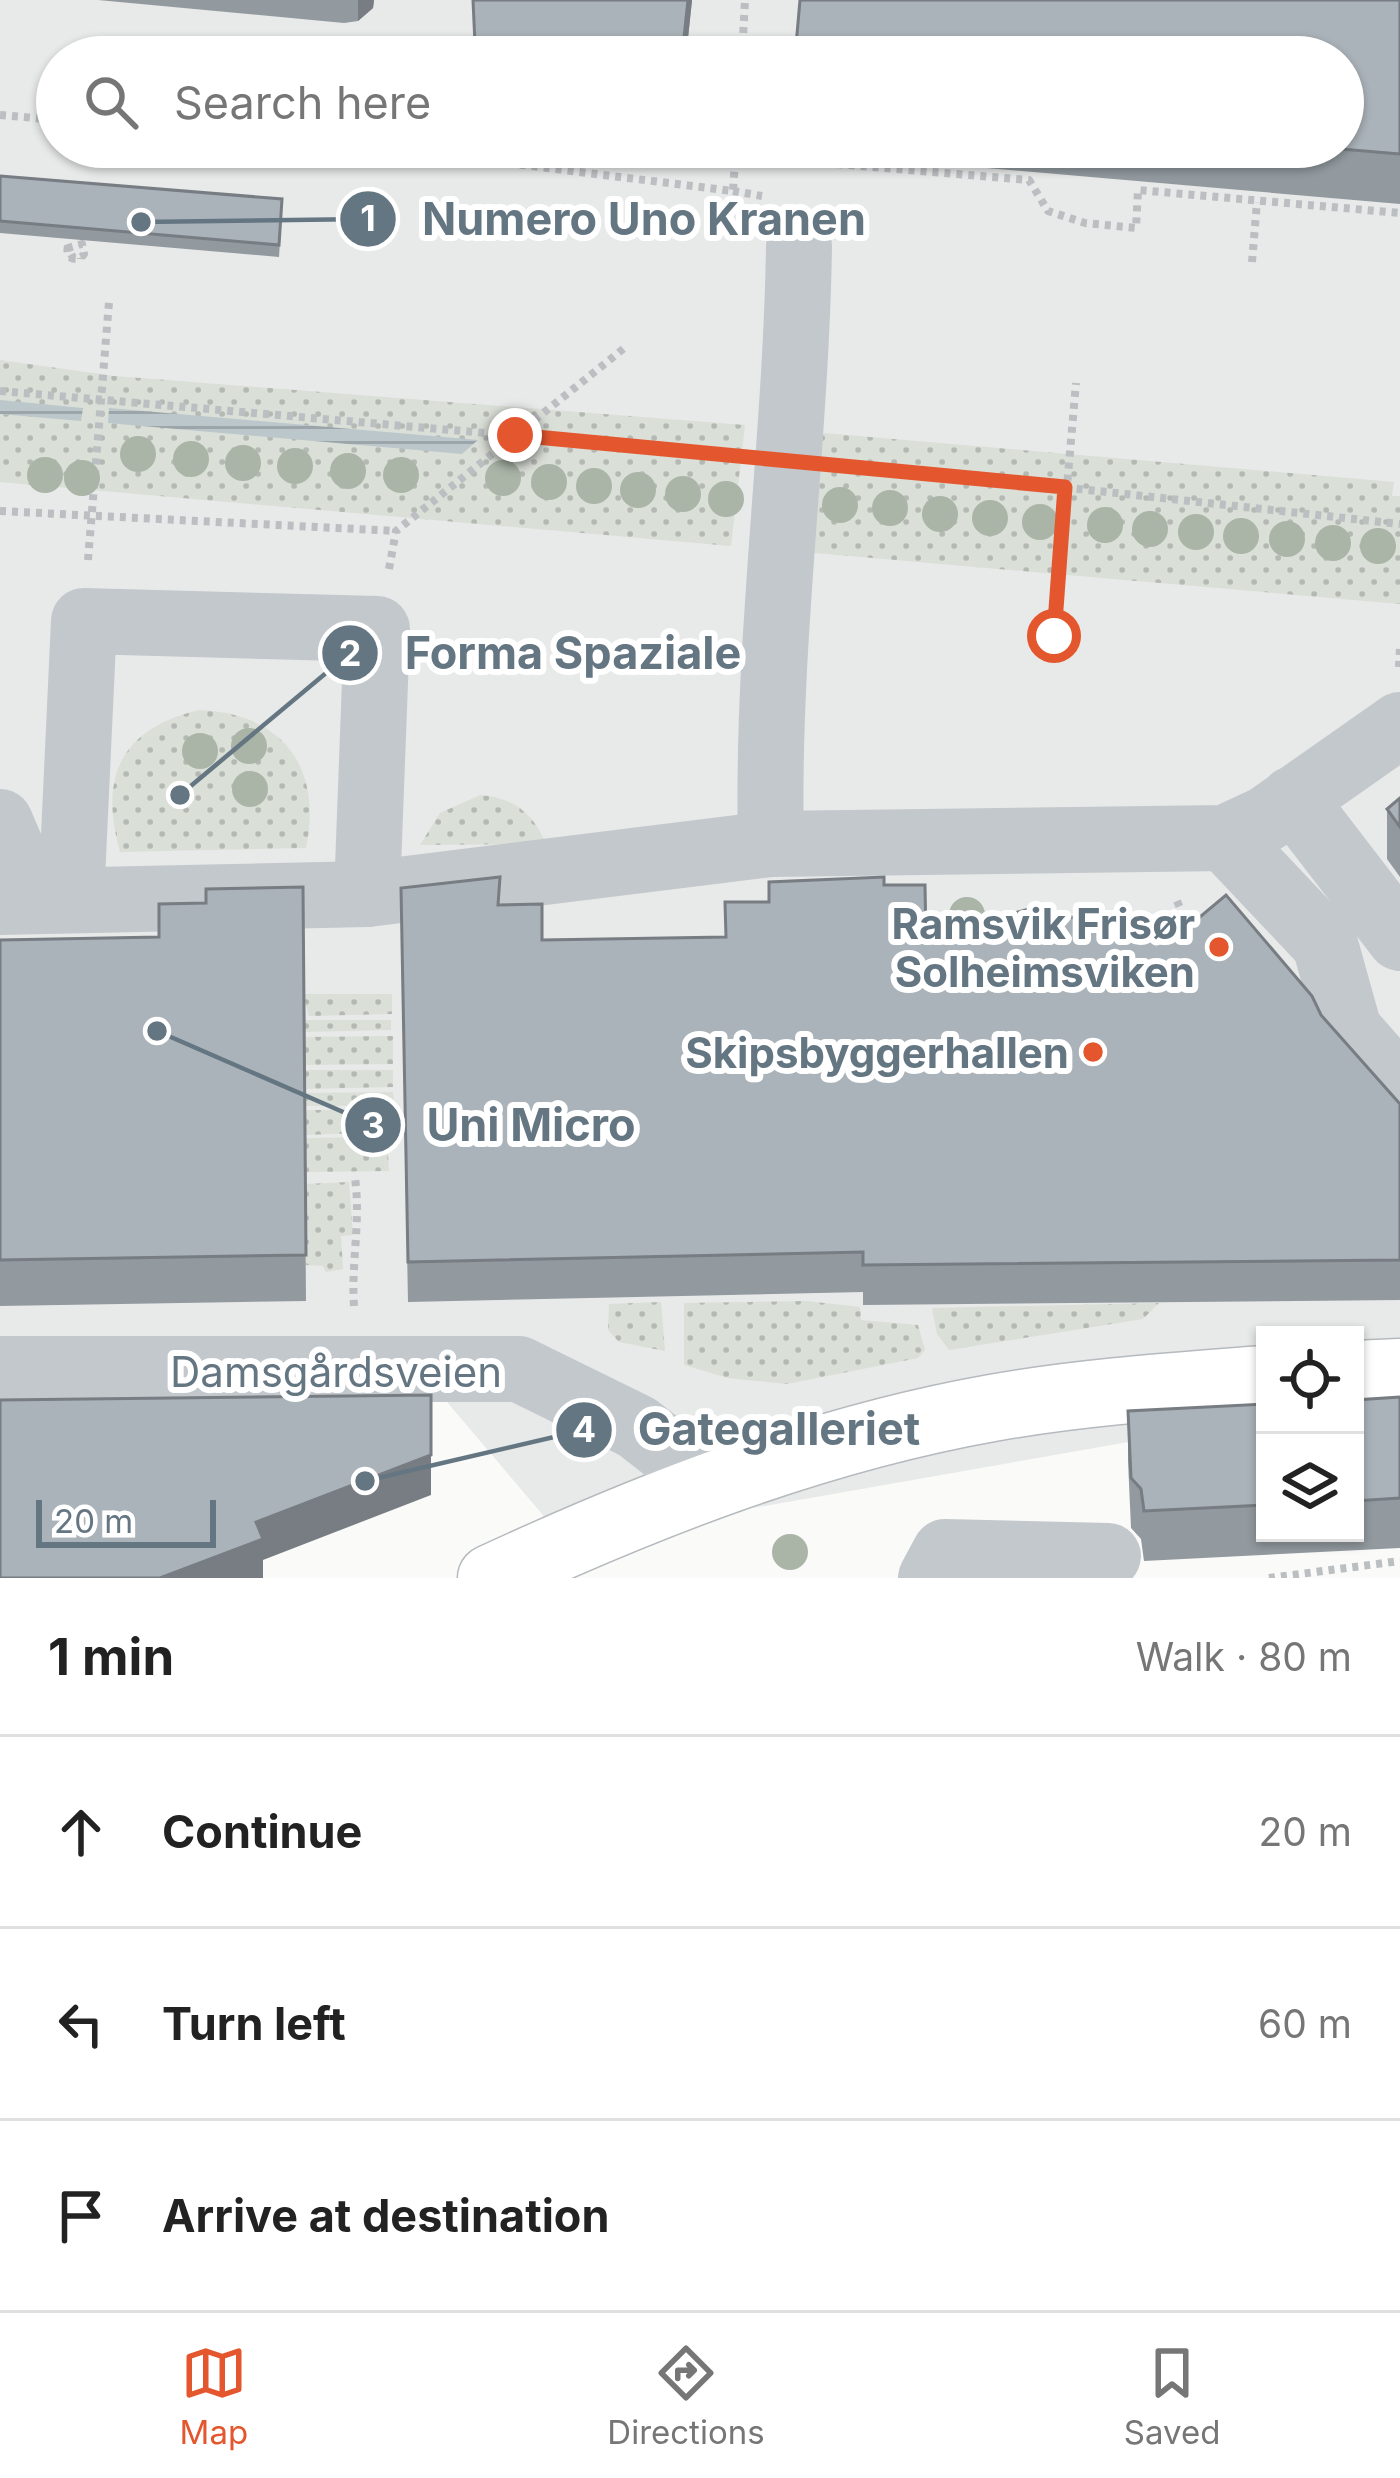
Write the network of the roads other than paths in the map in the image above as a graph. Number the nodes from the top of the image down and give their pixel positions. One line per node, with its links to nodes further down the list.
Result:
1 (786, 222): 6 (street)
2 (1400, 724): 3 (street)
3 (1293, 800): 5 (street); 9 (street)
4 (0, 822): 8 (street)
5 (1226, 838): 6 (street); 10 (street)
6 (771, 844): 7 (street)
7 (367, 894): 8 (street); 8 (street)
8 (35, 901)
9 (1400, 938)
10 (1400, 1088)
11 (0, 1369): 15 (street, Damsgårdsveien)
12 (1400, 1372): 13 (main road)
13 (1364, 1374)
14 (1256, 1380): 15 (main road)
15 (710, 1484): 17 (main road)
16 (1108, 1556): 18 (street)
17 (491, 1578)
18 (931, 1578)

